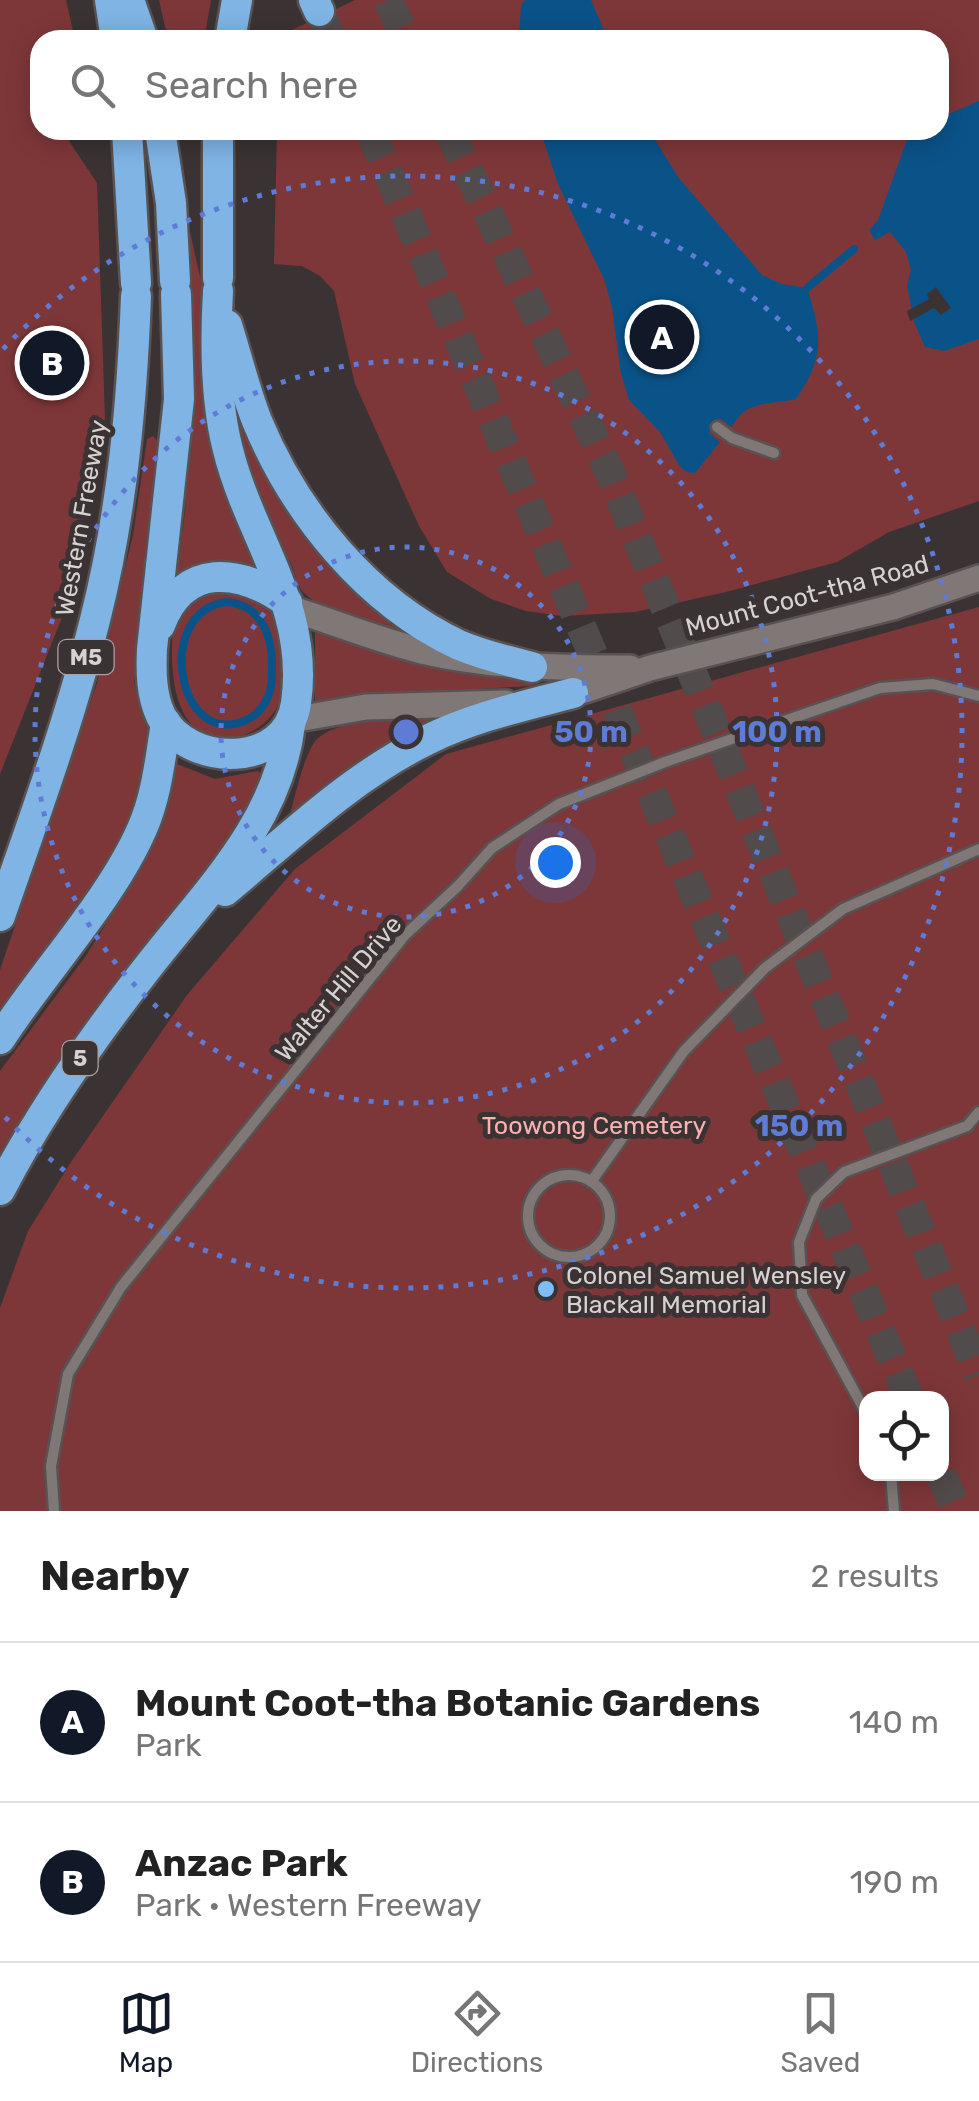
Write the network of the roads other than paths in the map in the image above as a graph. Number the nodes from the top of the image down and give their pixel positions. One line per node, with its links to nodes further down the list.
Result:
1 (110, 0): 4 (highway)
2 (129, 0): 5 (highway)
3 (237, 0): 6 (highway)
4 (114, 30)
5 (140, 30)
6 (232, 30)
7 (128, 140): 23 (highway, Western Freeway / M5)
8 (161, 140): 15 (highway)
9 (218, 140): 10 (highway)
10 (218, 288): 14 (highway); 16 (highway)
11 (717, 427): 12 (lane)
12 (774, 454)
13 (979, 578): 17 (main road, Mount Coot-tha Road)
14 (288, 605): 15 (highway); 16 (main road, Mount Coot-tha Road); 20 (highway, 5)
15 (152, 662): 21 (highway)
16 (532, 667): 17 (main road, Mount Coot-tha Road)
17 (650, 668): 18 (main road, Mount Coot-tha Road)
18 (573, 692): 20 (main road, Mount Coot-tha Road); 24 (highway)
19 (979, 696): 31 (lane, Walter Hill Drive)
20 (291, 722): 21 (highway); 24 (highway, 5)
21 (166, 724): 25 (highway)
22 (979, 849): 27 (lane)
23 (0, 916)
24 (172, 936): 28 (highway, 5)
25 (0, 1039)
26 (979, 1112): 29 (lane)
27 (591, 1182): 27 (lane)
28 (0, 1190)
29 (859, 1400)
30 (892, 1481): 32 (lane)
31 (54, 1511)
32 (894, 1511)

